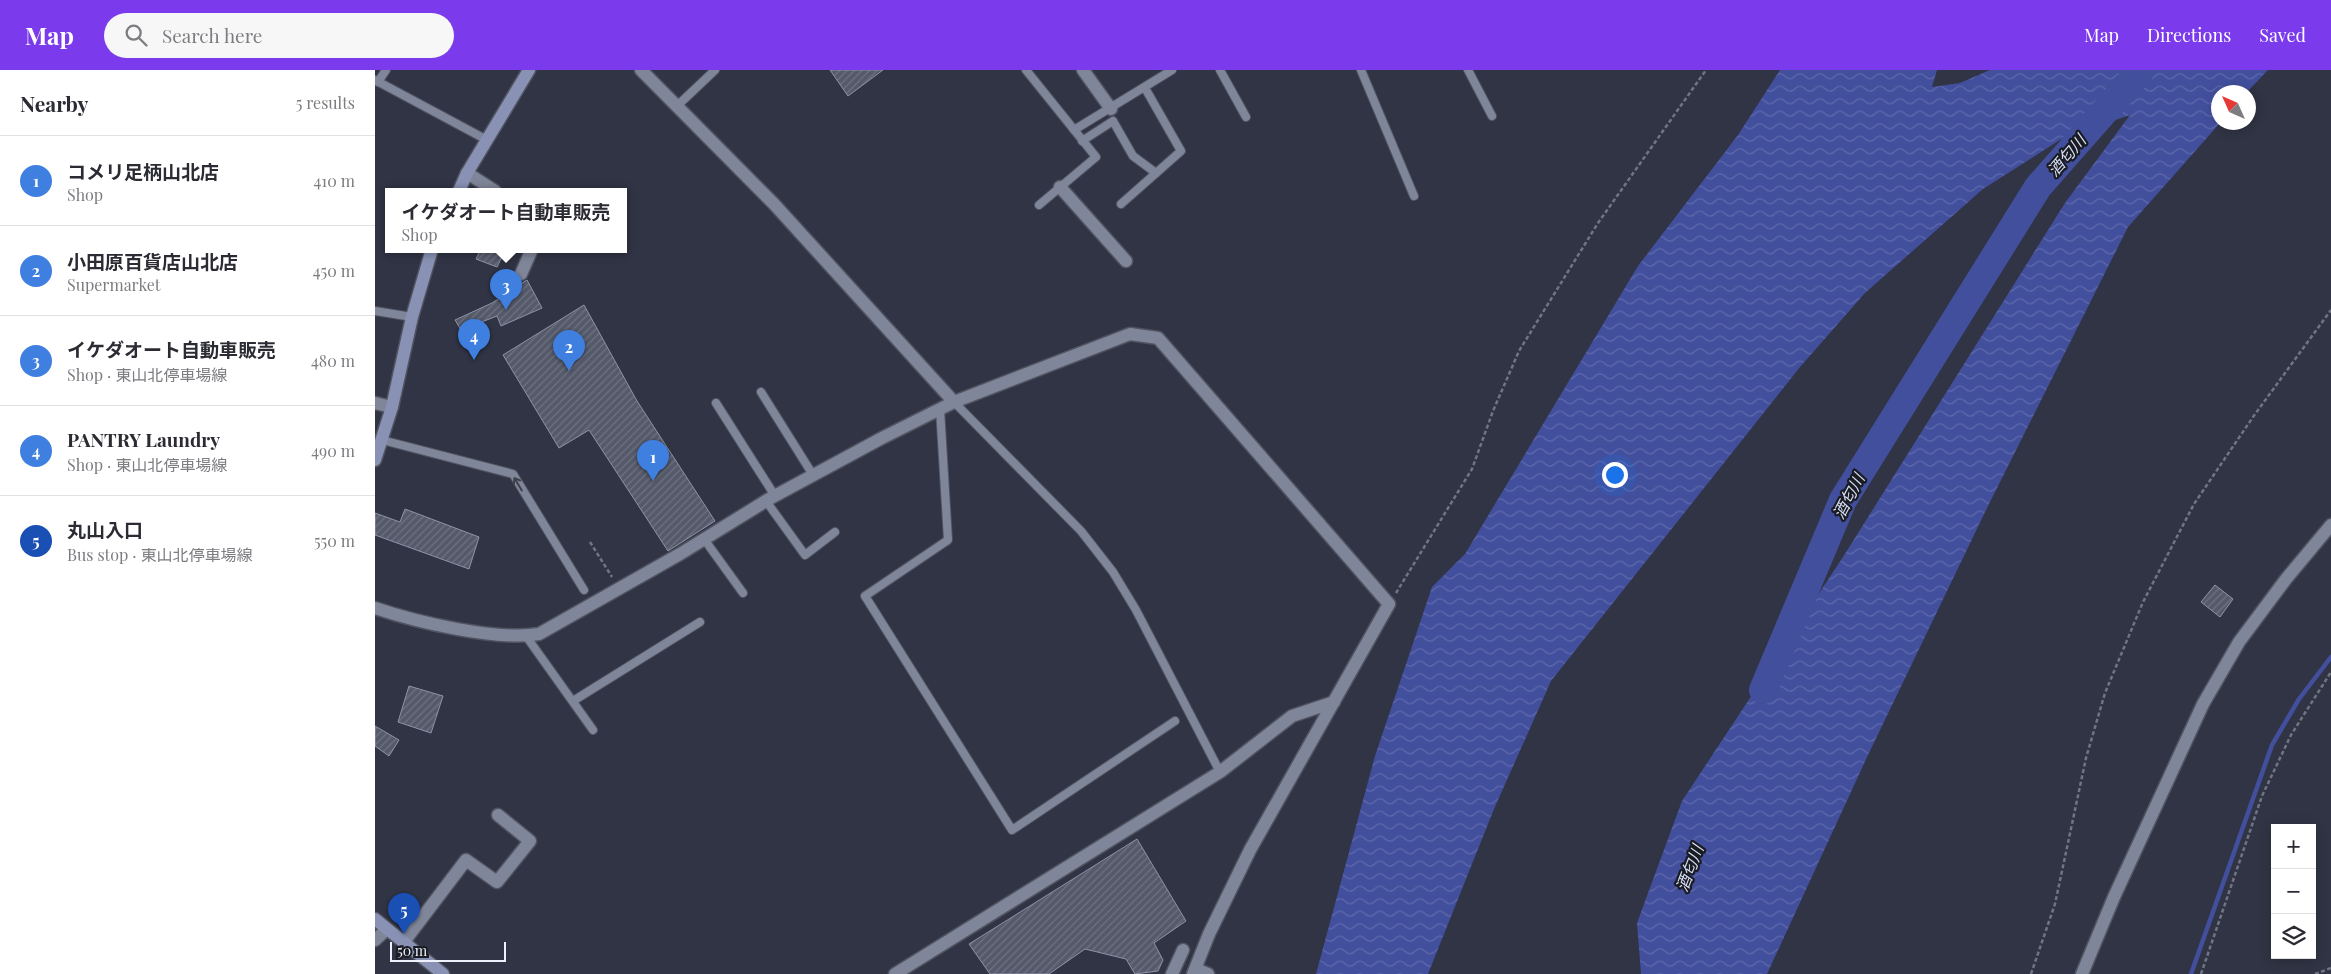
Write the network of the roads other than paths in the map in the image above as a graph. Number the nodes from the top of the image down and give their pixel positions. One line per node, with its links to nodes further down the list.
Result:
1 (385, 70): 11 (lane)
2 (529, 70): 18 (main road)
3 (641, 70): 13 (street)
4 (715, 70): 13 (lane)
5 (1026, 70): 17 (lane)
6 (1083, 70): 14 (street)
7 (1172, 70): 12 (lane)
8 (1220, 70): 16 (lane)
9 (1361, 70): 25 (lane)
10 (1468, 70): 15 (lane)
11 (377, 81): 18 (lane)
12 (1145, 88): 14 (lane); 21 (lane)
13 (677, 106): 35 (street)
14 (1111, 109): 17 (lane)
15 (1492, 116)
16 (1246, 117)
17 (1074, 130): 19 (lane)
18 (487, 140): 20 (main road)
19 (1082, 141): 21 (lane); 22 (lane)
20 (467, 173): 23 (main road); 24 (street)
21 (1156, 173): 26 (lane)
22 (1060, 187): 27 (lane); 30 (street)
23 (460, 188)
24 (490, 188)
25 (1414, 196)
26 (1121, 204)
27 (1039, 205)
28 (431, 253): 33 (main road)
29 (530, 253): 31 (street)
30 (1127, 261)
31 (521, 274)
32 (375, 311): 33 (lane)
33 (412, 317): 38 (main road)
34 (761, 392): 42 (lane)
35 (954, 402): 39 (street); 53 (street); 56 (lane)
36 (375, 404): 38 (street)
37 (716, 404): 43 (lane)
38 (392, 407): 40 (main road)
39 (940, 409): 42 (street); 54 (lane)
40 (382, 440): 41 (main road); 47 (lane, one-way to 40)
41 (375, 460)
42 (813, 475): 43 (street)
43 (770, 498): 45 (lane); 46 (street)
44 (2331, 525): 68 (street)
45 (835, 532)
46 (704, 539): 48 (lane); 51 (street)
47 (584, 590)
48 (743, 592)
49 (375, 608): 51 (street)
50 (700, 622): 52 (lane)
51 (526, 636): 52 (lane)
52 (573, 701): 55 (lane)
53 (1334, 702): 56 (street); 63 (street)
54 (1175, 721)
55 (593, 730)
56 (1220, 772): 65 (street)
57 (498, 815): 61 (street)
58 (375, 919): 59 (main road)
59 (386, 930): 60 (street); 61 (main road)
60 (375, 940)
61 (403, 943): 64 (main road)
62 (1183, 950): 66 (street)
63 (1194, 972): 67 (street)
64 (443, 974)
65 (895, 974)
66 (1173, 974)
67 (1208, 974)
68 (2082, 974)

